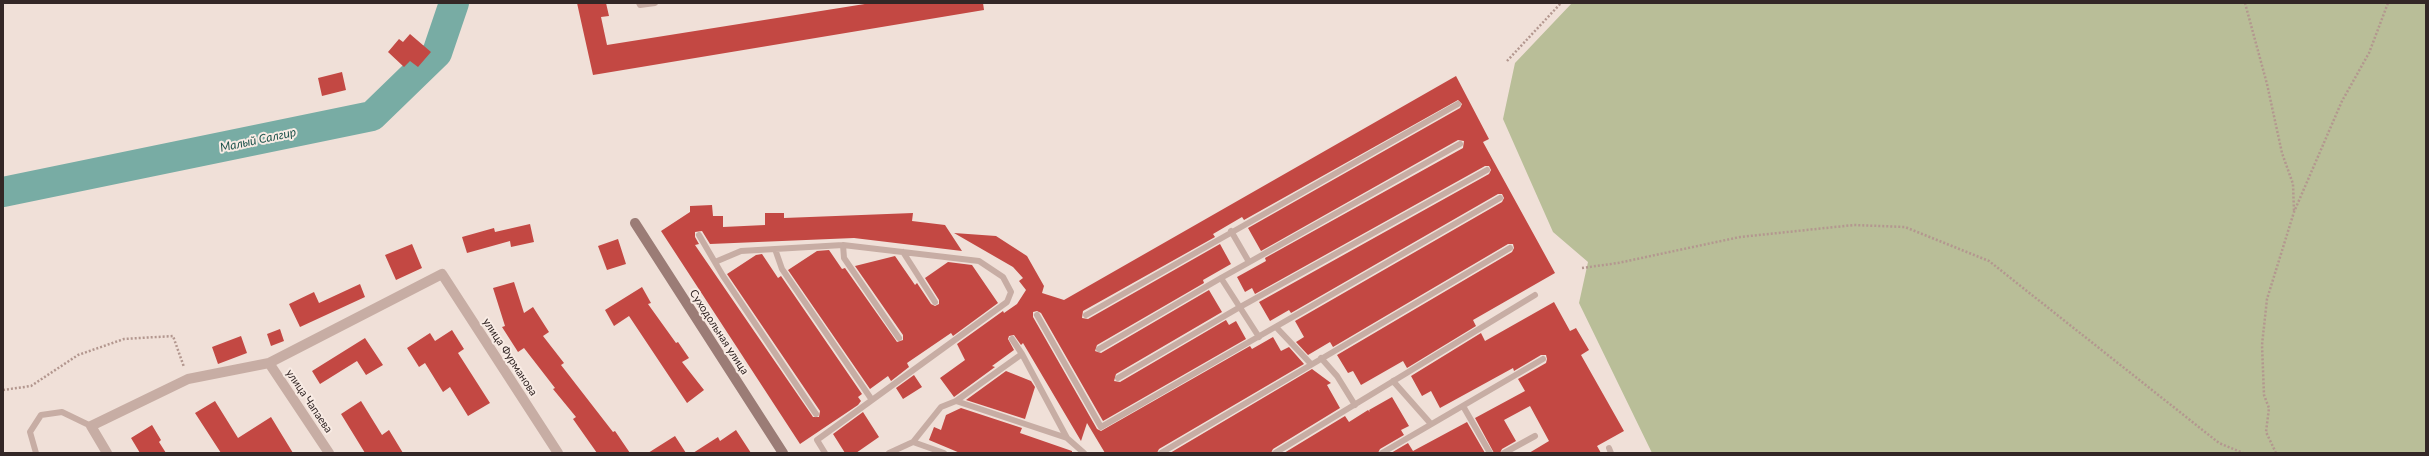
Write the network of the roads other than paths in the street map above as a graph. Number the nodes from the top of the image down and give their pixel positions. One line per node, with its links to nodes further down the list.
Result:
1 (639, 3): 2 (lane)
2 (655, 3)
3 (1458, 104): 8 (lane)
4 (1460, 144): 15 (lane)
5 (1487, 170): 19 (lane)
6 (1500, 198): 22 (lane)
7 (635, 223): 48 (street, Суходольная улица)
8 (1231, 231): 15 (lane); 21 (lane)
9 (699, 235): 14 (lane)
10 (843, 245): 12 (lane); 13 (lane); 24 (lane)
11 (1510, 248): 28 (lane)
12 (775, 249): 14 (lane); 34 (lane)
13 (902, 252): 18 (lane); 34 (lane)
14 (715, 262): 38 (lane)
15 (1249, 262): 16 (lane)
16 (1221, 278): 19 (lane); 26 (lane)
17 (1535, 295): 33 (lane)
18 (935, 302)
19 (1240, 307): 23 (lane); 32 (lane)
20 (1037, 314): 23 (lane)
21 (1086, 315)
22 (1276, 327): 23 (lane); 31 (lane)
23 (1259, 337)
24 (899, 338)
25 (1012, 339): 27 (lane)
26 (1099, 349)
27 (1022, 354): 35 (lane); 42 (lane)
28 (1321, 358): 31 (lane); 36 (lane)
29 (1543, 359): 37 (lane)
30 (269, 363): 40 (street); 46 (street, улица Чапаева); 47 (street, улица Фурманова)
31 (1311, 364): 53 (lane)
32 (1118, 378)
33 (1393, 381): 36 (lane); 39 (lane)
34 (872, 400): 49 (lane)
35 (956, 401): 42 (lane); 43 (lane)
36 (1355, 405): 54 (lane)
37 (1464, 406): 39 (lane); 56 (lane)
38 (816, 414)
39 (1431, 424): 55 (lane)
40 (91, 426): 44 (lane); 45 (street)
41 (1535, 436): 57 (lane)
42 (1067, 438): 52 (lane)
43 (913, 442): 50 (lane); 51 (lane)
44 (36, 453)
45 (107, 453)
46 (329, 453)
47 (558, 453)
48 (783, 453)
49 (825, 453)
50 (889, 453)
51 (944, 453)
52 (1084, 453)
53 (1161, 453)
54 (1274, 453)
55 (1382, 453)
56 (1490, 453)
57 (1504, 453)

